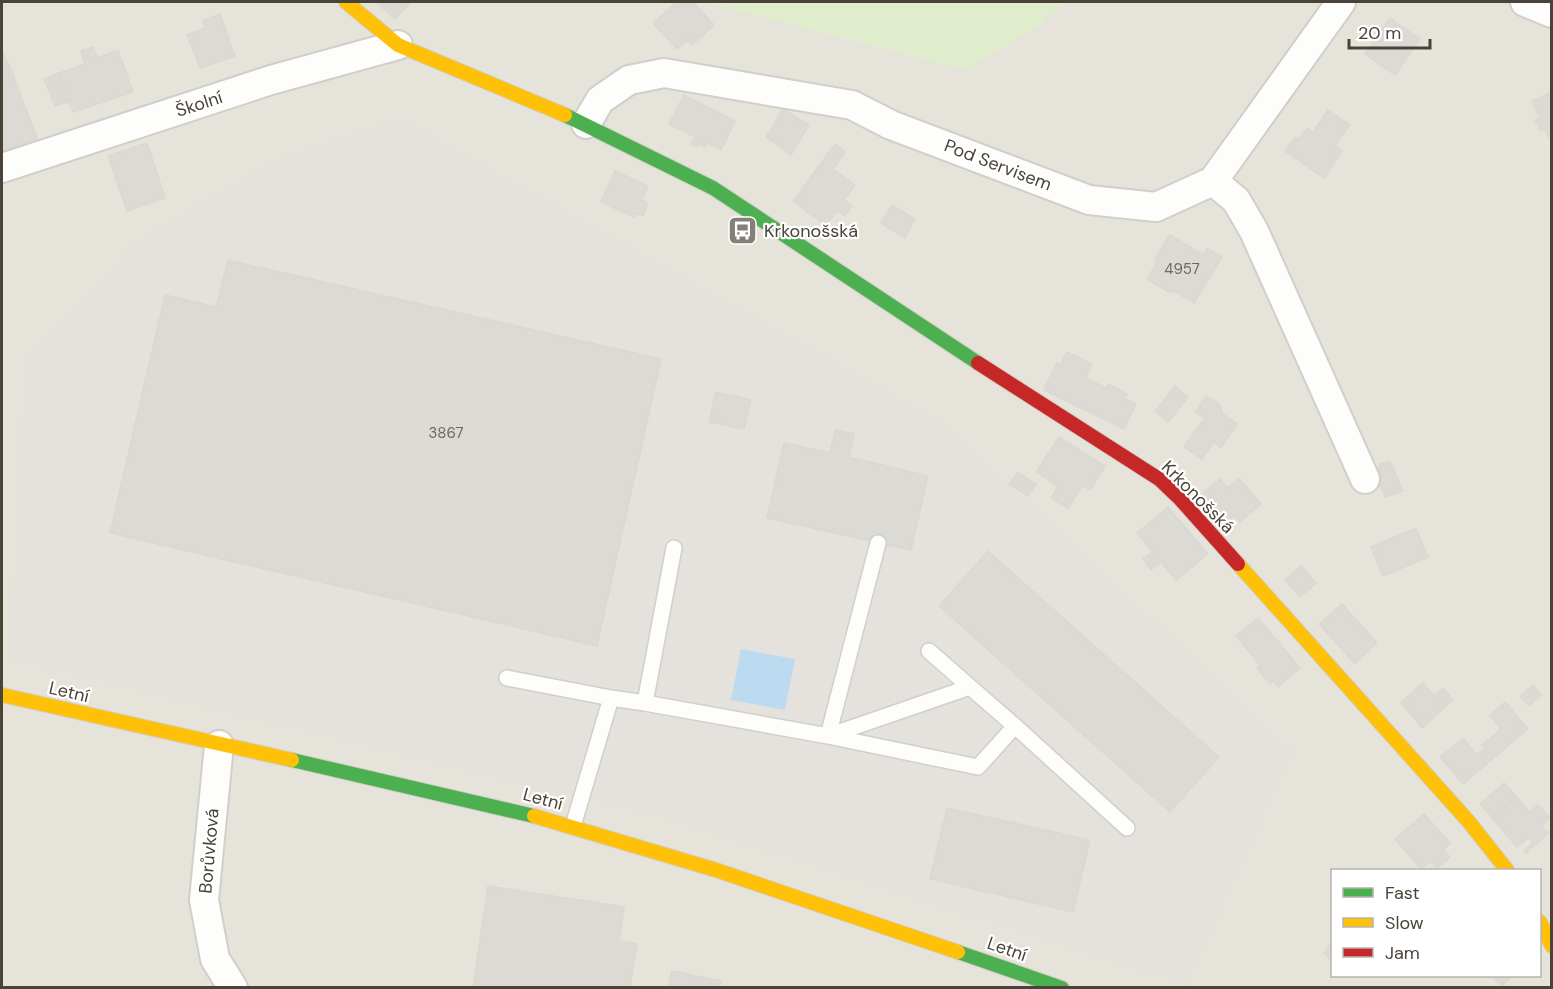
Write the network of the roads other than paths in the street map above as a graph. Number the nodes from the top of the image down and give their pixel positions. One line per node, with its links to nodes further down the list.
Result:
1 (346, 2): 5 (street, Krkonošská)
2 (1341, 2): 8 (street, Pod Servisem)
3 (1525, 2): 4 (street)
4 (1551, 13)
5 (398, 45): 6 (street, Krkonošská); 7 (street, Školní)
6 (586, 124): 8 (street, Pod Servisem); 23 (street, Krkonošská)
7 (2, 168)
8 (1213, 181): 9 (street)
9 (1365, 479)
10 (878, 543): 19 (lane)
11 (674, 548): 17 (lane)
12 (929, 651): 14 (lane)
13 (507, 678): 16 (lane)
14 (970, 687): 18 (lane); 19 (lane)
15 (2, 695): 20 (street, Letní)
16 (611, 698): 17 (lane); 21 (lane)
17 (645, 703): 19 (lane)
18 (1015, 726): 19 (lane); 22 (lane)
19 (828, 736)
20 (219, 745): 21 (street, Letní); 26 (street, Borůvková)
21 (573, 826): 27 (street, Letní)
22 (1127, 828)
23 (1506, 869)
24 (1541, 926): 25 (street)
25 (1551, 945)
26 (233, 987)
27 (1062, 987)

